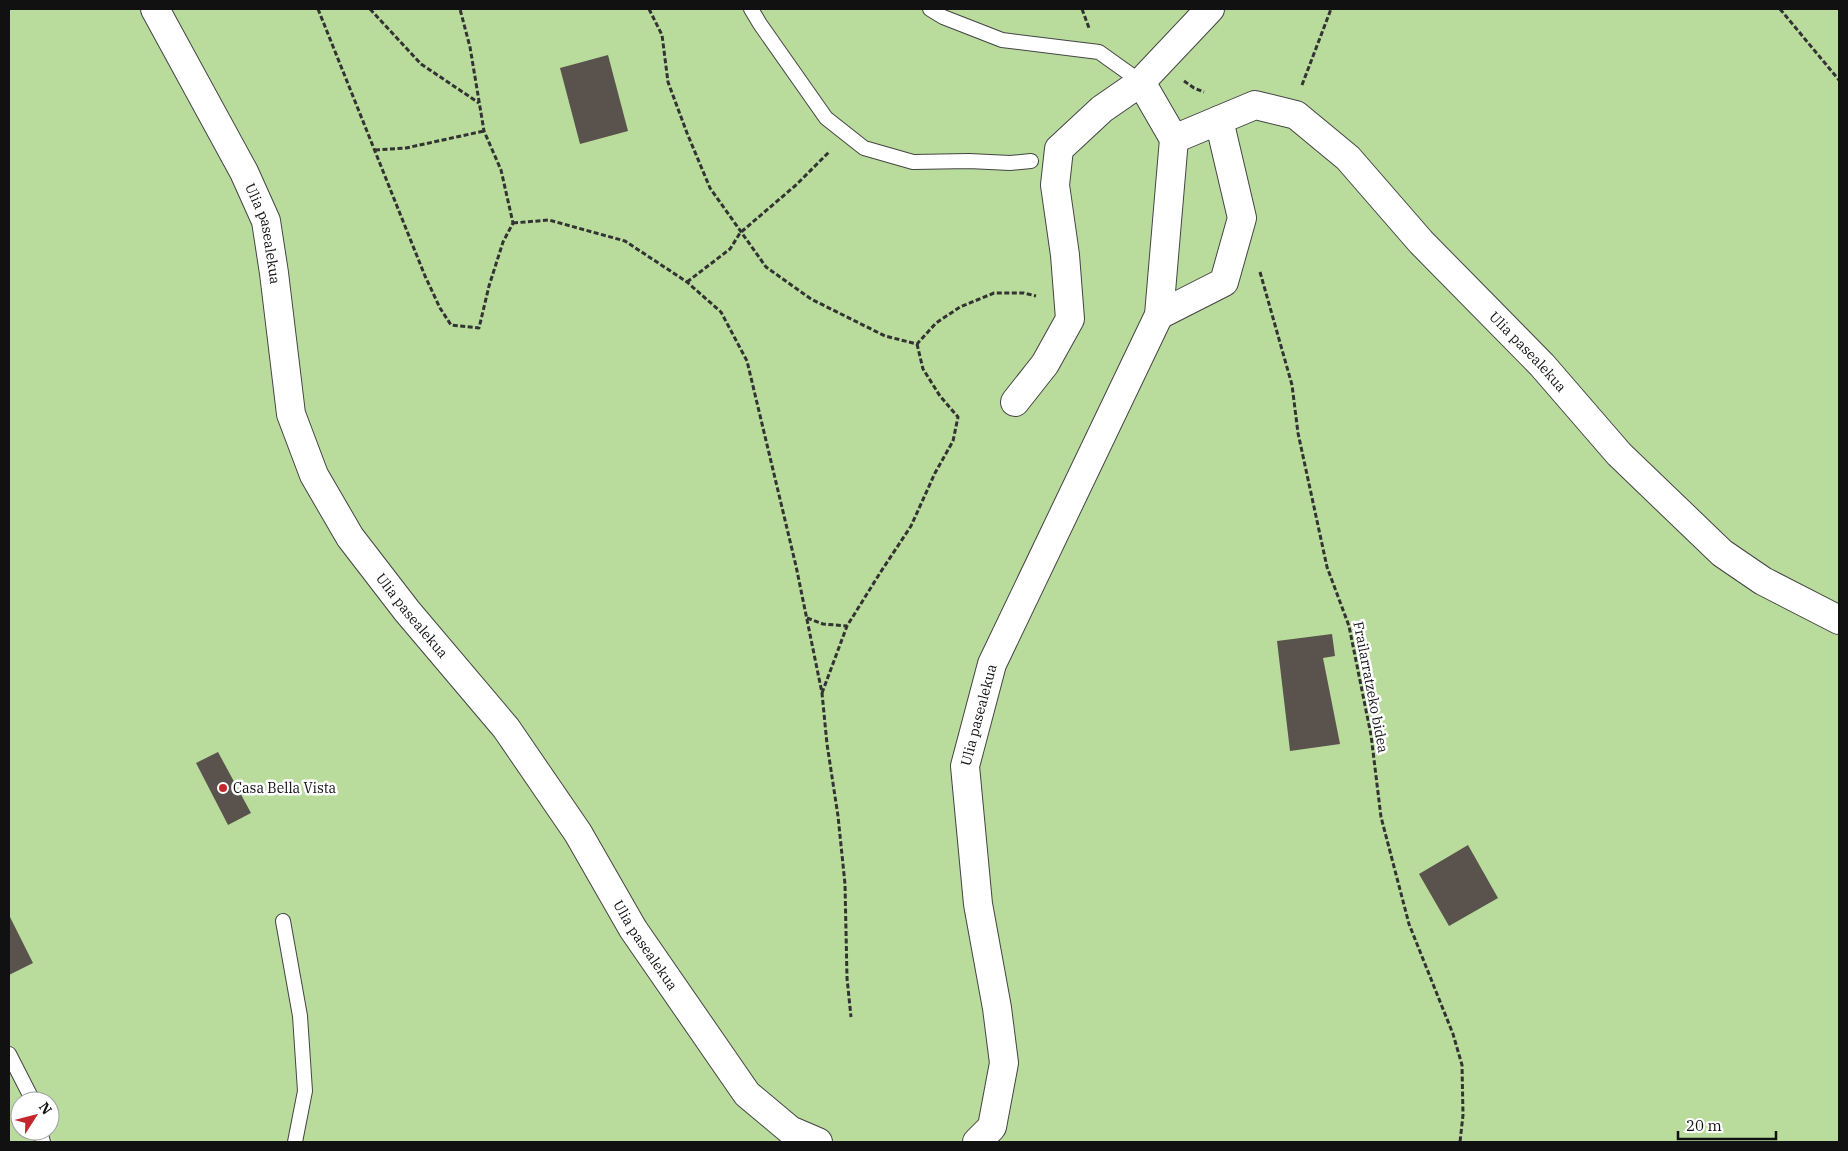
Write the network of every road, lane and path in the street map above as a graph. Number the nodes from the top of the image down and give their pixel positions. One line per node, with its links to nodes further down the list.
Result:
1 (155, 9): 40 (street, Ulia pasealekua)
2 (318, 9): 21 (path)
3 (370, 9): 15 (path)
4 (460, 9): 15 (path)
5 (649, 9): 24 (path)
6 (751, 9): 19 (lane)
7 (930, 9): 13 (lane)
8 (1210, 9): 13 (street)
9 (1331, 9): 14 (path)
10 (1780, 9): 12 (path)
11 (1183, 76): 16 (path)
12 (1839, 80)
13 (1141, 82): 20 (street); 30 (street)
14 (1299, 91)
15 (479, 103): 18 (path)
16 (1255, 105): 17 (street); 32 (street, Ulia pasealekua)
17 (1219, 120): 20 (street); 26 (street)
18 (484, 131): 21 (path); 23 (path)
19 (846, 134): 22 (lane); 24 (path)
20 (1174, 139): 28 (street, Ulia pasealekua)
21 (375, 150): 23 (path)
22 (1031, 161)
23 (513, 223): 25 (path)
24 (740, 233): 25 (path); 29 (path)
25 (687, 282): 31 (path)
26 (1224, 282): 28 (street); 42 (path, Frailarratzeko bidea)
27 (1036, 296): 29 (path)
28 (1159, 315): 41 (street, Ulia pasealekua)
29 (917, 344): 33 (path)
30 (1015, 402)
31 (808, 618): 33 (path); 34 (path)
32 (1839, 620)
33 (847, 626): 34 (path)
34 (822, 694): 36 (path)
35 (283, 921): 39 (lane)
36 (850, 1017)
37 (9, 1054): 38 (lane)
38 (27, 1091)
39 (295, 1142)
40 (818, 1142)
41 (977, 1142)
42 (1460, 1142)

